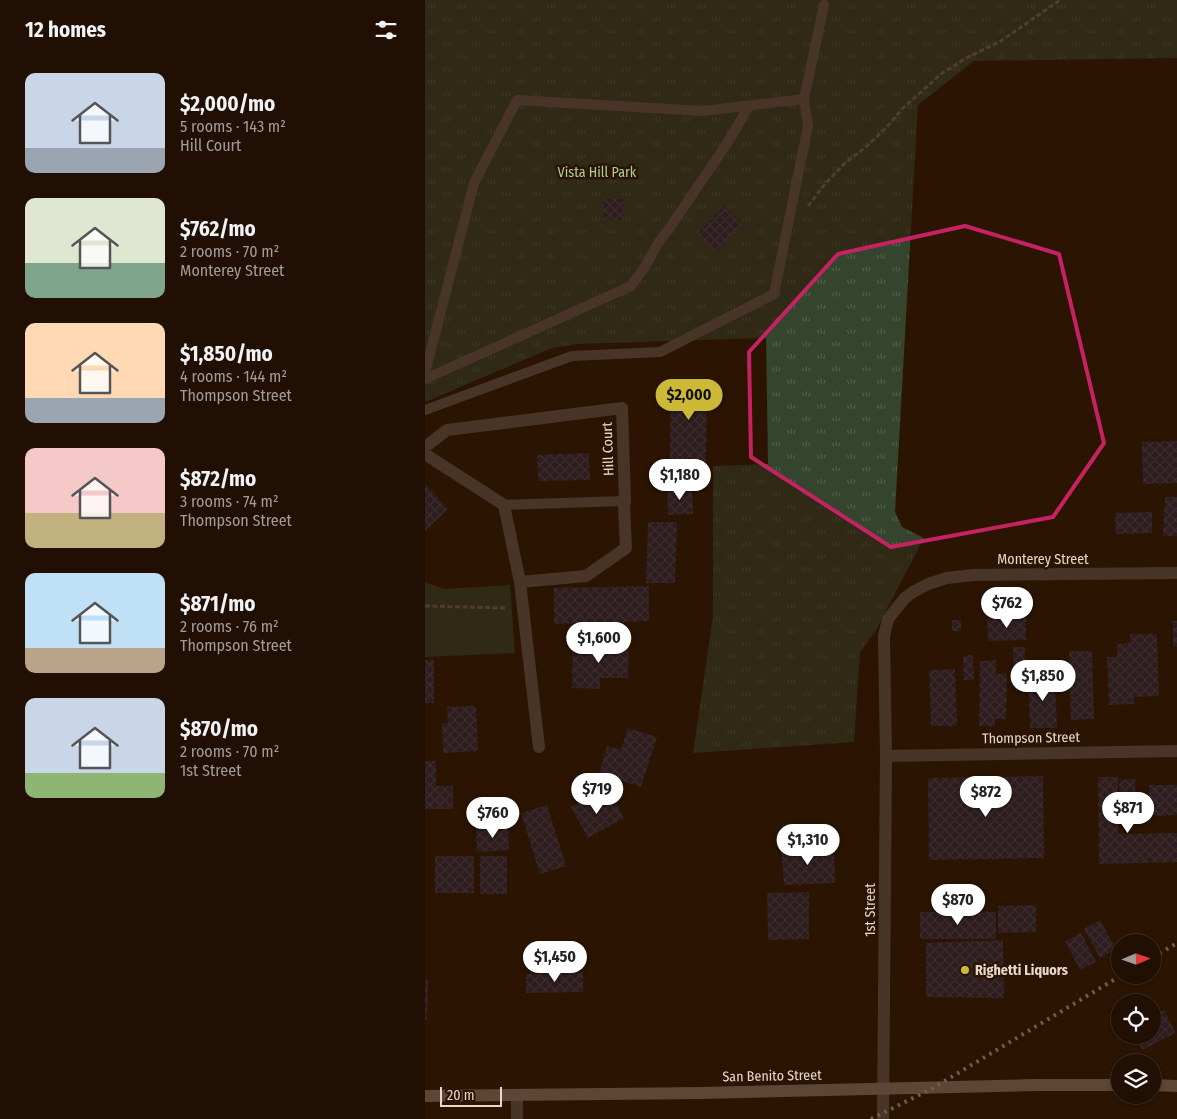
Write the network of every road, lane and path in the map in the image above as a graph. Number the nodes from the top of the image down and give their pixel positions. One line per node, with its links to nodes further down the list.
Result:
1 (1060, 0): 5 (path)
2 (824, 5): 3 (lane)
3 (804, 99): 4 (lane); 5 (lane)
4 (749, 106): 6 (lane); 7 (lane)
5 (786, 234): 8 (lane)
6 (425, 373)
7 (425, 380)
8 (425, 410)
9 (425, 447): 11 (street, Hill Court)
10 (425, 454): 12 (street)
11 (625, 501): 12 (lane); 14 (street, Hill Court)
12 (504, 505): 14 (street)
13 (1177, 573): 15 (street, Monterey Street)
14 (520, 582): 17 (street)
15 (913, 592): 20 (street, 1st Street)
16 (425, 606): 17 (path)
17 (523, 609): 18 (street)
18 (539, 747)
19 (1177, 750): 20 (street, Thompson Street)
20 (886, 756): 24 (street, 1st Street)
21 (1111, 1085): 24 (main road, San Benito Street)
22 (1161, 1086): 23 (main road)
23 (1177, 1086)
24 (883, 1089): 26 (main road, San Benito Street); 28 (street, 1st Street)
25 (425, 1096): 26 (main road, San Benito Street)
26 (517, 1096): 27 (street)
27 (517, 1119)
28 (883, 1119)

